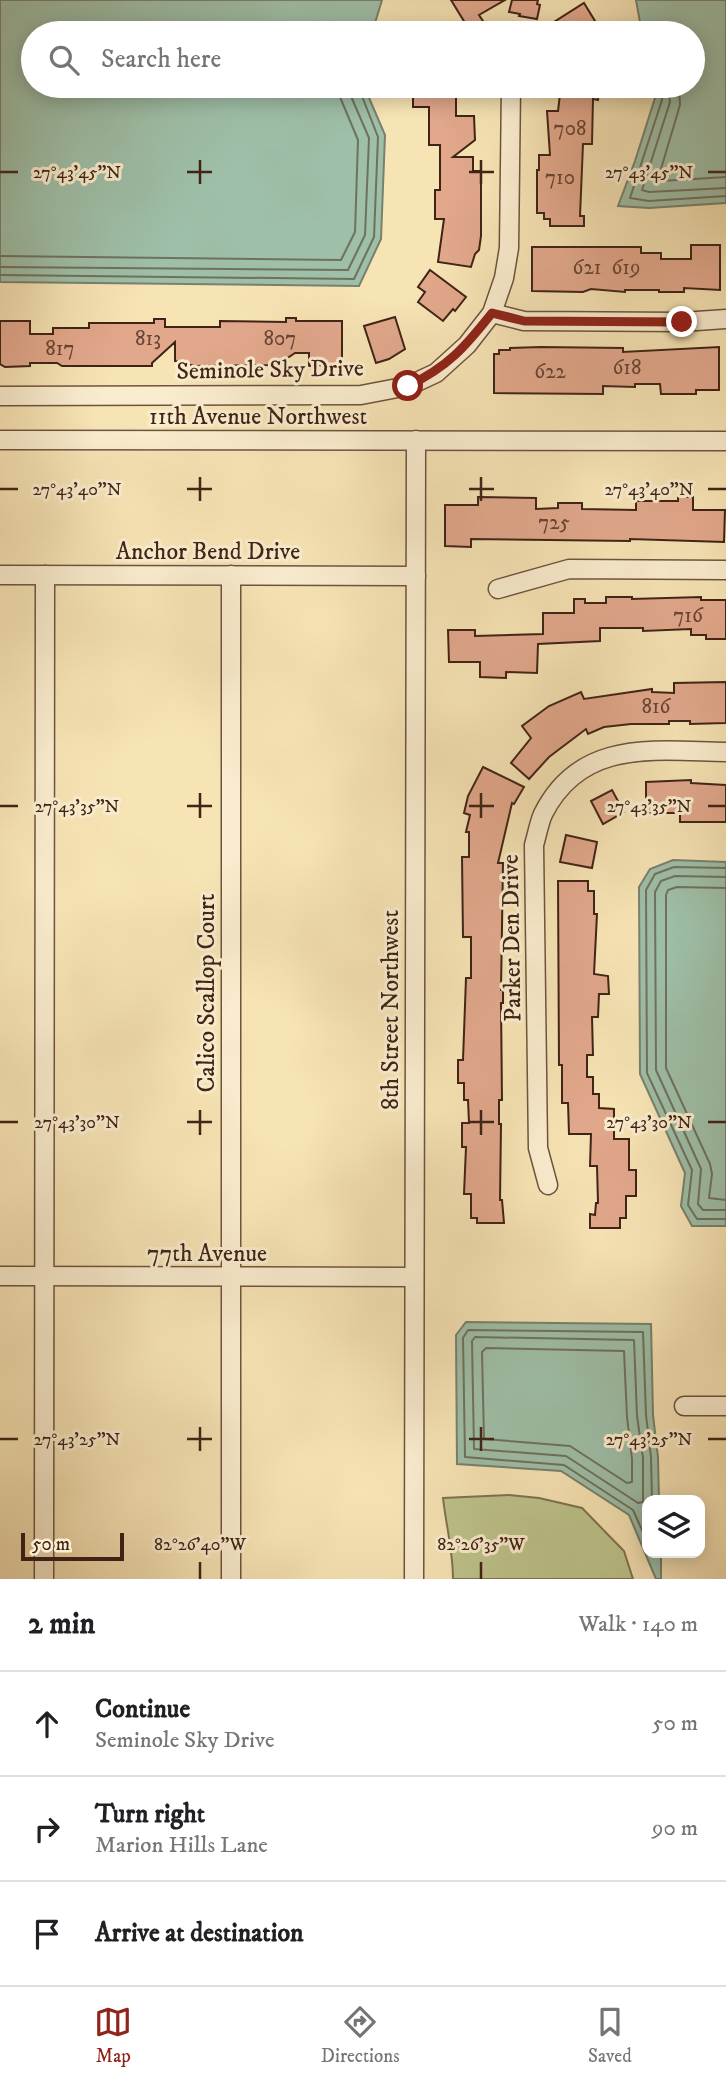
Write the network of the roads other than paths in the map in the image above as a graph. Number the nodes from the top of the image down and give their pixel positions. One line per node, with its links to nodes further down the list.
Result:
1 (511, 98): 2 (street, Seminole Sky Drive)
2 (492, 313): 3 (street); 4 (street, Seminole Sky Drive)
3 (726, 319)
4 (0, 396)
5 (0, 439): 6 (street, 11th Avenue Northwest)
6 (416, 440): 7 (street, 11th Avenue Northwest); 12 (street, 8th Street Northwest)
7 (726, 441)
8 (726, 570): 13 (street)
9 (0, 575): 10 (street, Anchor Bend Drive)
10 (45, 575): 11 (street, Anchor Bend Drive); 17 (street)
11 (230, 575): 12 (street, Anchor Bend Drive); 19 (street, Calico Scallop Court)
12 (416, 576): 18 (street, 8th Street Northwest)
13 (498, 589)
14 (726, 752): 15 (street, Parker Den Drive)
15 (548, 1185)
16 (0, 1276): 17 (street, 77th Avenue)
17 (44, 1276): 19 (street, 77th Avenue); 22 (street)
18 (414, 1277): 19 (street, 77th Avenue); 24 (street, 8th Street Northwest)
19 (230, 1278): 23 (street, Calico Scallop Court)
20 (684, 1406): 21 (street)
21 (726, 1406)
22 (44, 1579)
23 (230, 1579)
24 (414, 1579)

